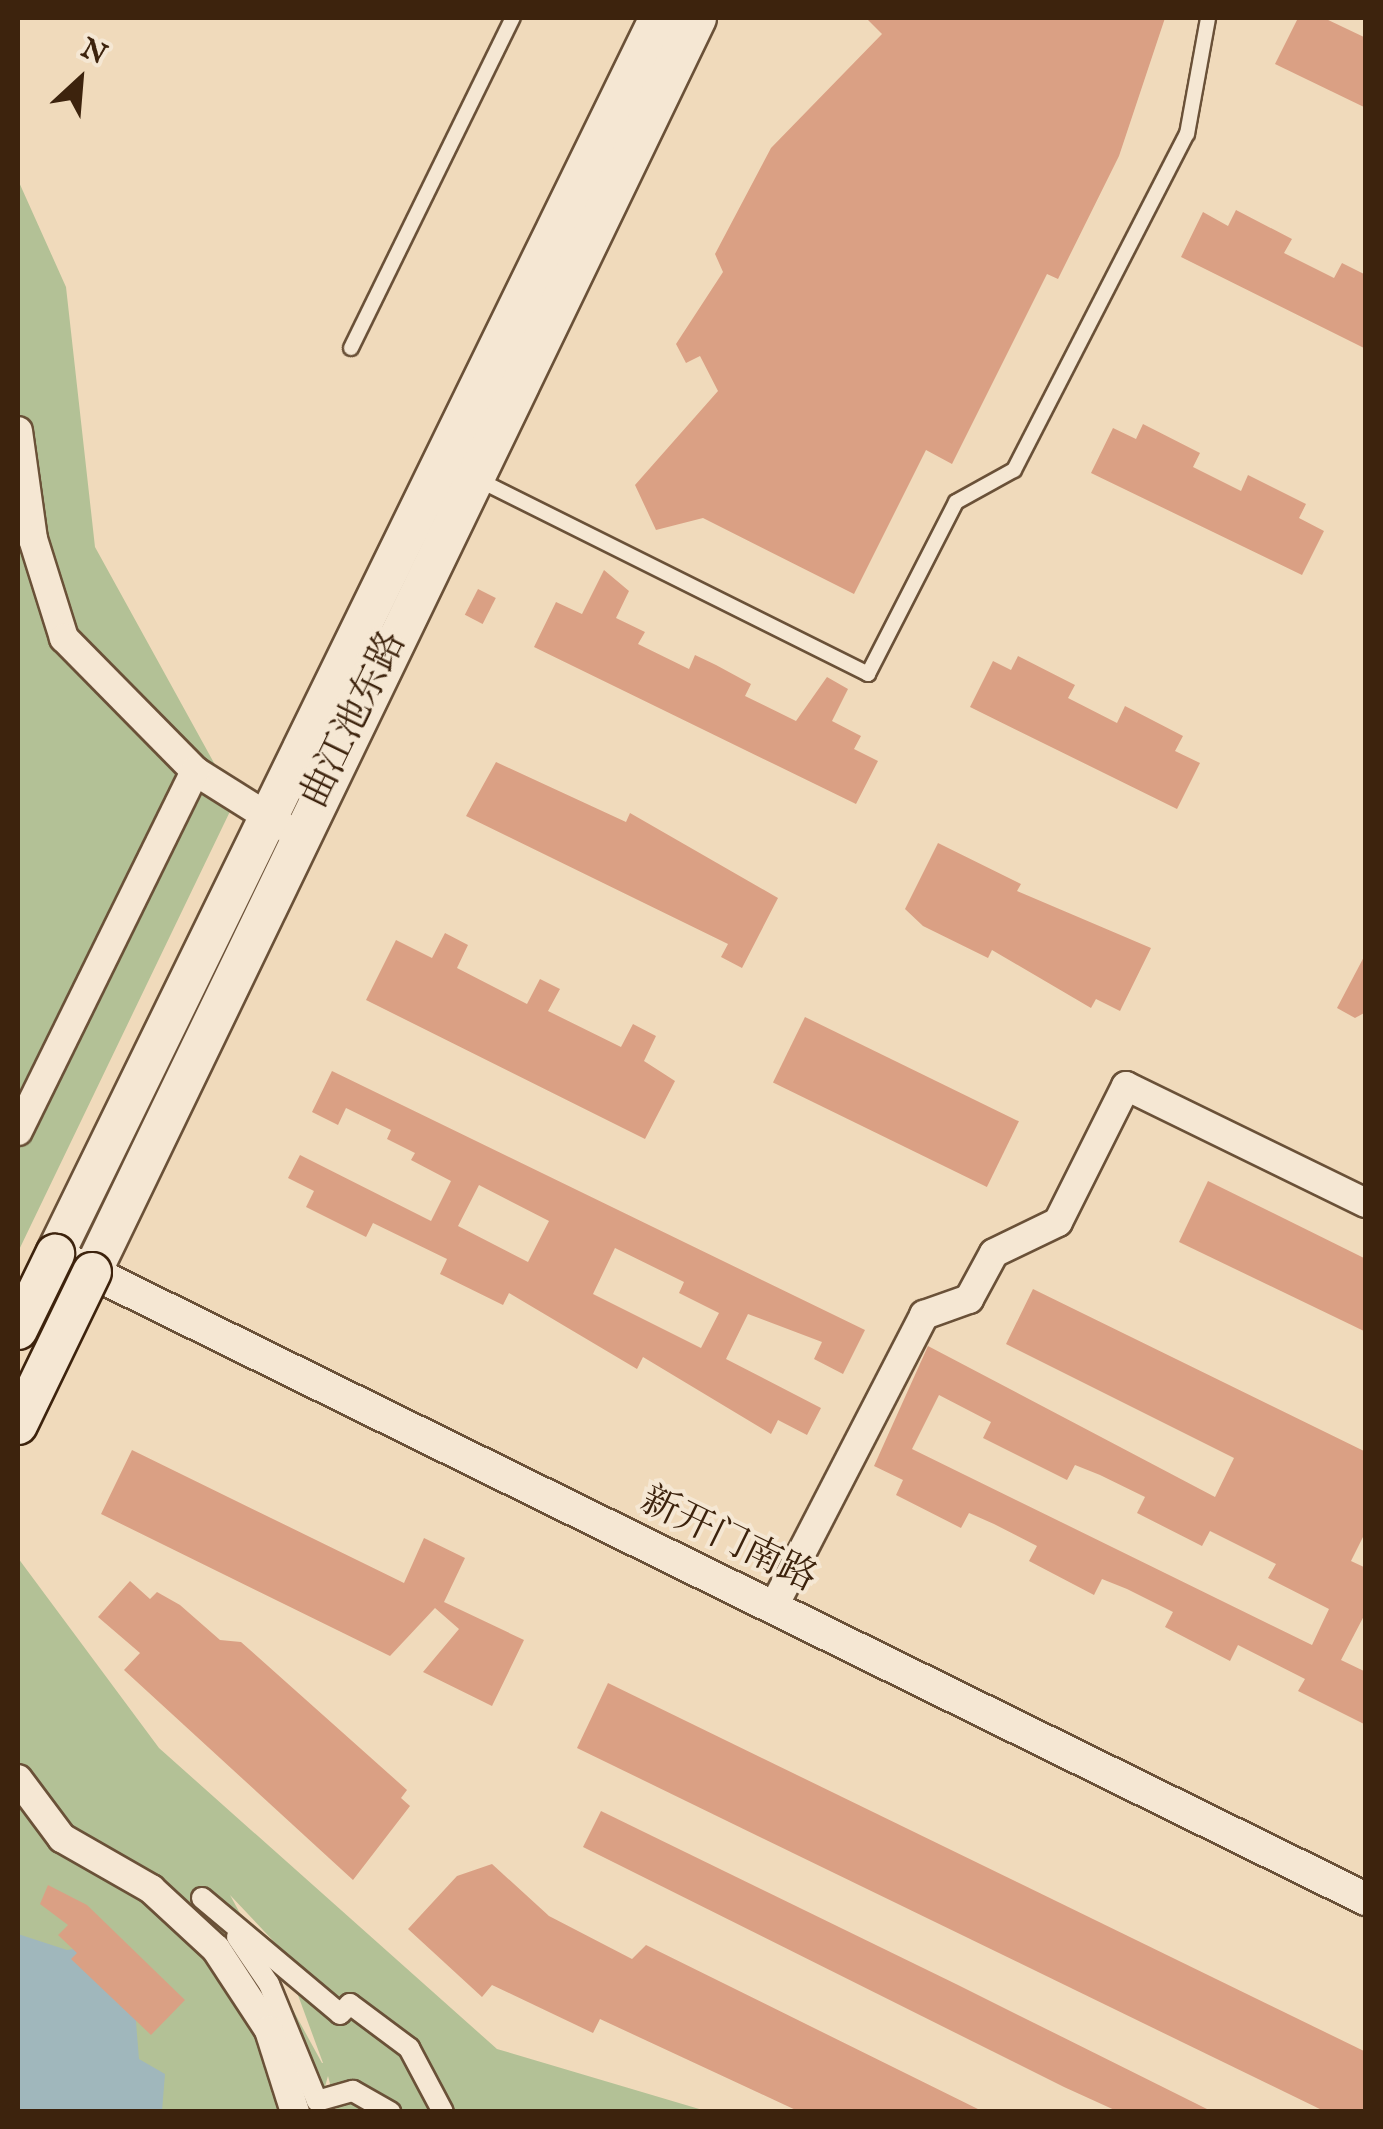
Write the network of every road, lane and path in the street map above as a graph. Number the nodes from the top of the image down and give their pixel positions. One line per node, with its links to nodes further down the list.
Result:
1 (513, 18): 5 (lane)
2 (659, 18): 9 (main road, 曲江池东路)
3 (697, 18): 7 (main road, 曲江池东路)
4 (1208, 18): 7 (lane)
5 (351, 348)
6 (18, 432): 8 (street)
7 (474, 478): 9 (main road, 曲江池东路)
8 (195, 771): 9 (street); 10 (street)
9 (284, 826): 12 (main road, 曲江池东路); 13 (main road, 曲江池东路)
10 (18, 1131)
11 (1366, 1203): 16 (street)
12 (54, 1254): 13 (street, 新开门南路); 14 (main road, 曲江池东路, bridge)
13 (92, 1272): 15 (main road, 曲江池东路, bridge); 16 (street, 新开门南路)
14 (18, 1330)
15 (18, 1424)
16 (773, 1608): 18 (street, 新开门南路)
17 (18, 1779): 19 (street)
18 (1366, 1899)
19 (295, 2112)
20 (390, 2112): 21 (street)
21 (444, 2112)

